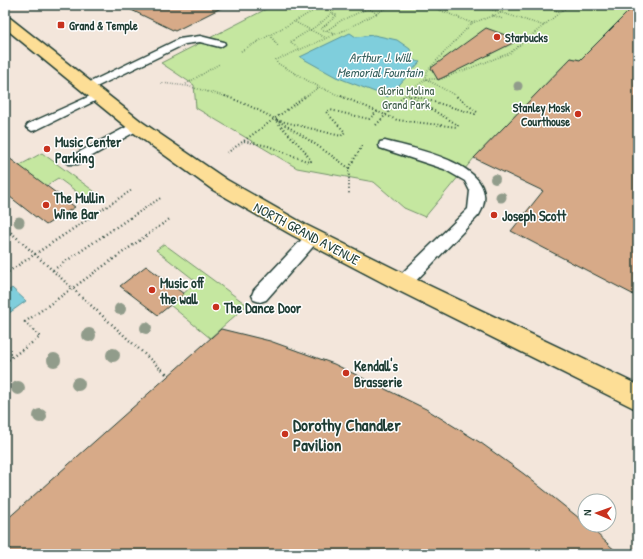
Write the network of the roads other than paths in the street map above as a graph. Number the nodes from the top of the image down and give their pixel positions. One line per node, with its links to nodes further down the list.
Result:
1 (5, 21): 3 (main road, NORTH GRAND AVENUE)
2 (220, 44): 3 (lane)
3 (94, 91): 4 (main road, NORTH GRAND AVENUE); 5 (lane)
4 (136, 126): 7 (lane); 8 (main road, NORTH GRAND AVENUE)
5 (32, 127)
6 (385, 145): 9 (lane)
7 (73, 161)
8 (313, 237): 9 (main road, NORTH GRAND AVENUE); 10 (lane)
9 (403, 283): 11 (main road, NORTH GRAND AVENUE)
10 (260, 295)
11 (638, 398)

